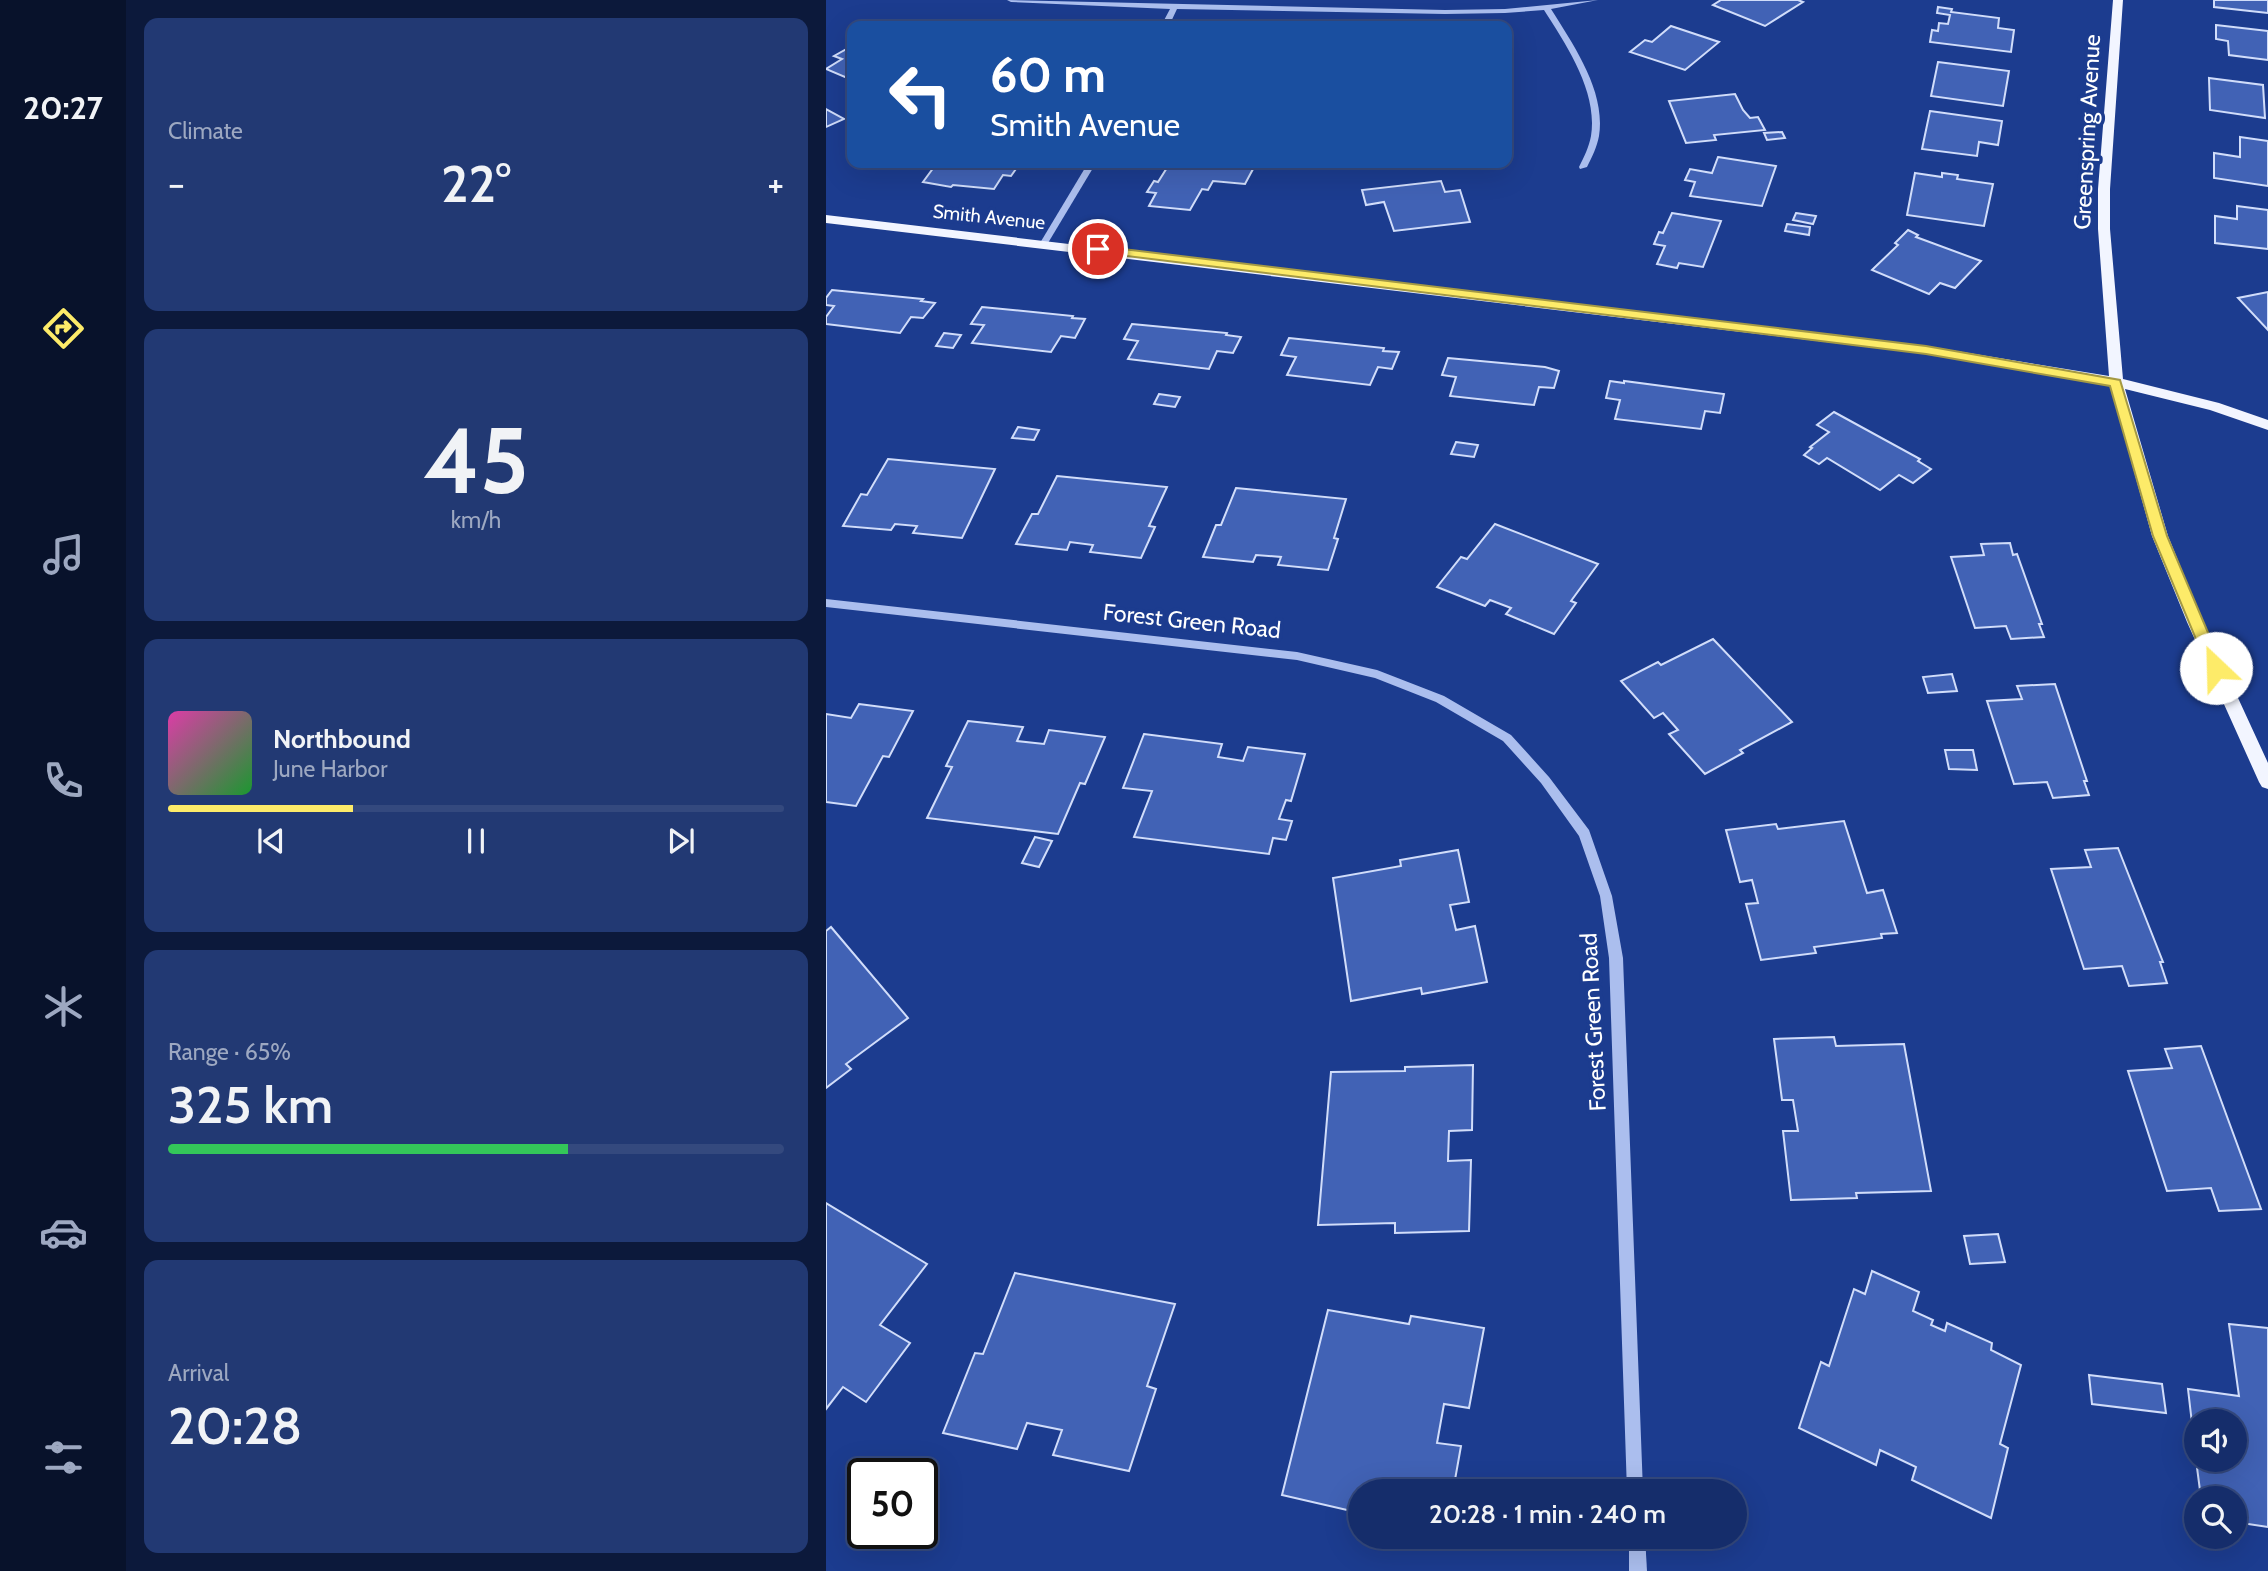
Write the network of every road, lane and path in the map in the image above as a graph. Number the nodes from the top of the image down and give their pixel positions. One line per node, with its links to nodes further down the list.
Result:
1 (1011, 0): 4 (street)
2 (1594, 0): 5 (street)
3 (2118, 0): 11 (main road, Greenspring Avenue)
4 (1174, 8): 5 (street); 6 (street)
5 (1546, 8): 7 (street)
6 (1168, 21)
7 (1583, 167)
8 (1089, 168): 10 (street)
9 (826, 219): 10 (main road, Smith Avenue)
10 (1044, 243): 11 (main road, Smith Avenue)
11 (2116, 383): 12 (main road, Smith Avenue); 14 (main road, Greenspring Avenue)
12 (2268, 425)
13 (826, 603): 15 (street, Forest Green Road)
14 (2268, 782)
15 (1635, 1479)
16 (1637, 1549): 17 (street)
17 (1638, 1571)

